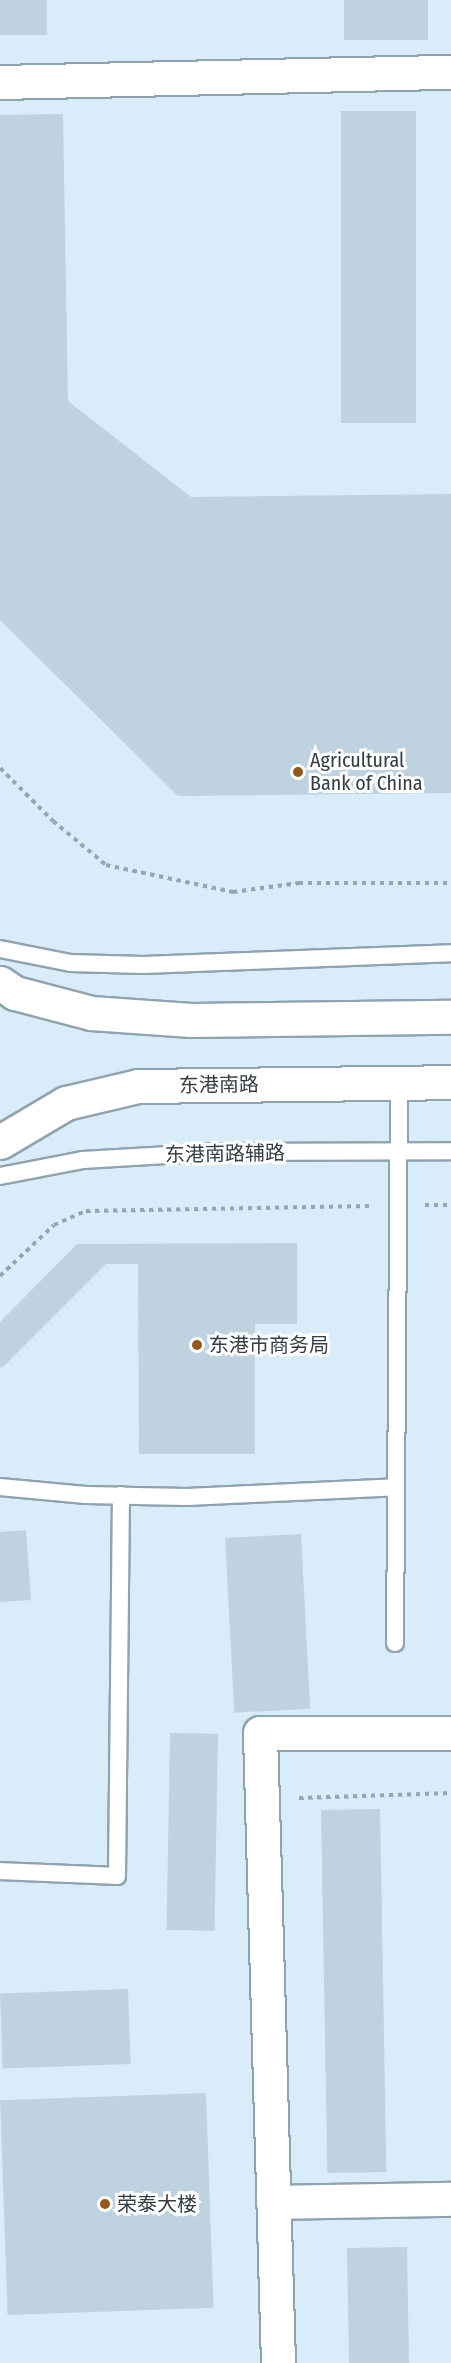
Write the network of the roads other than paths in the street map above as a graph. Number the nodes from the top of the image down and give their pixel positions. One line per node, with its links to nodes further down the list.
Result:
1 (451, 72): 2 (street)
2 (0, 82)
3 (0, 949): 4 (lane)
4 (451, 953)
5 (0, 983): 6 (street)
6 (451, 1017)
7 (451, 1082): 8 (street, 东港南路)
8 (399, 1083): 9 (street, 东港南路); 11 (lane)
9 (0, 1142)
10 (451, 1151): 11 (lane, 东港南路辅路)
11 (398, 1152): 12 (lane, 东港南路辅路); 14 (lane)
12 (0, 1176)
13 (0, 1486): 15 (lane)
14 (396, 1487): 15 (lane); 16 (lane)
15 (121, 1495): 18 (lane)
16 (395, 1643)
17 (451, 1733): 20 (street)
18 (0, 1871)
19 (451, 2199): 20 (street)
20 (273, 2202): 21 (street)
21 (278, 2363)

